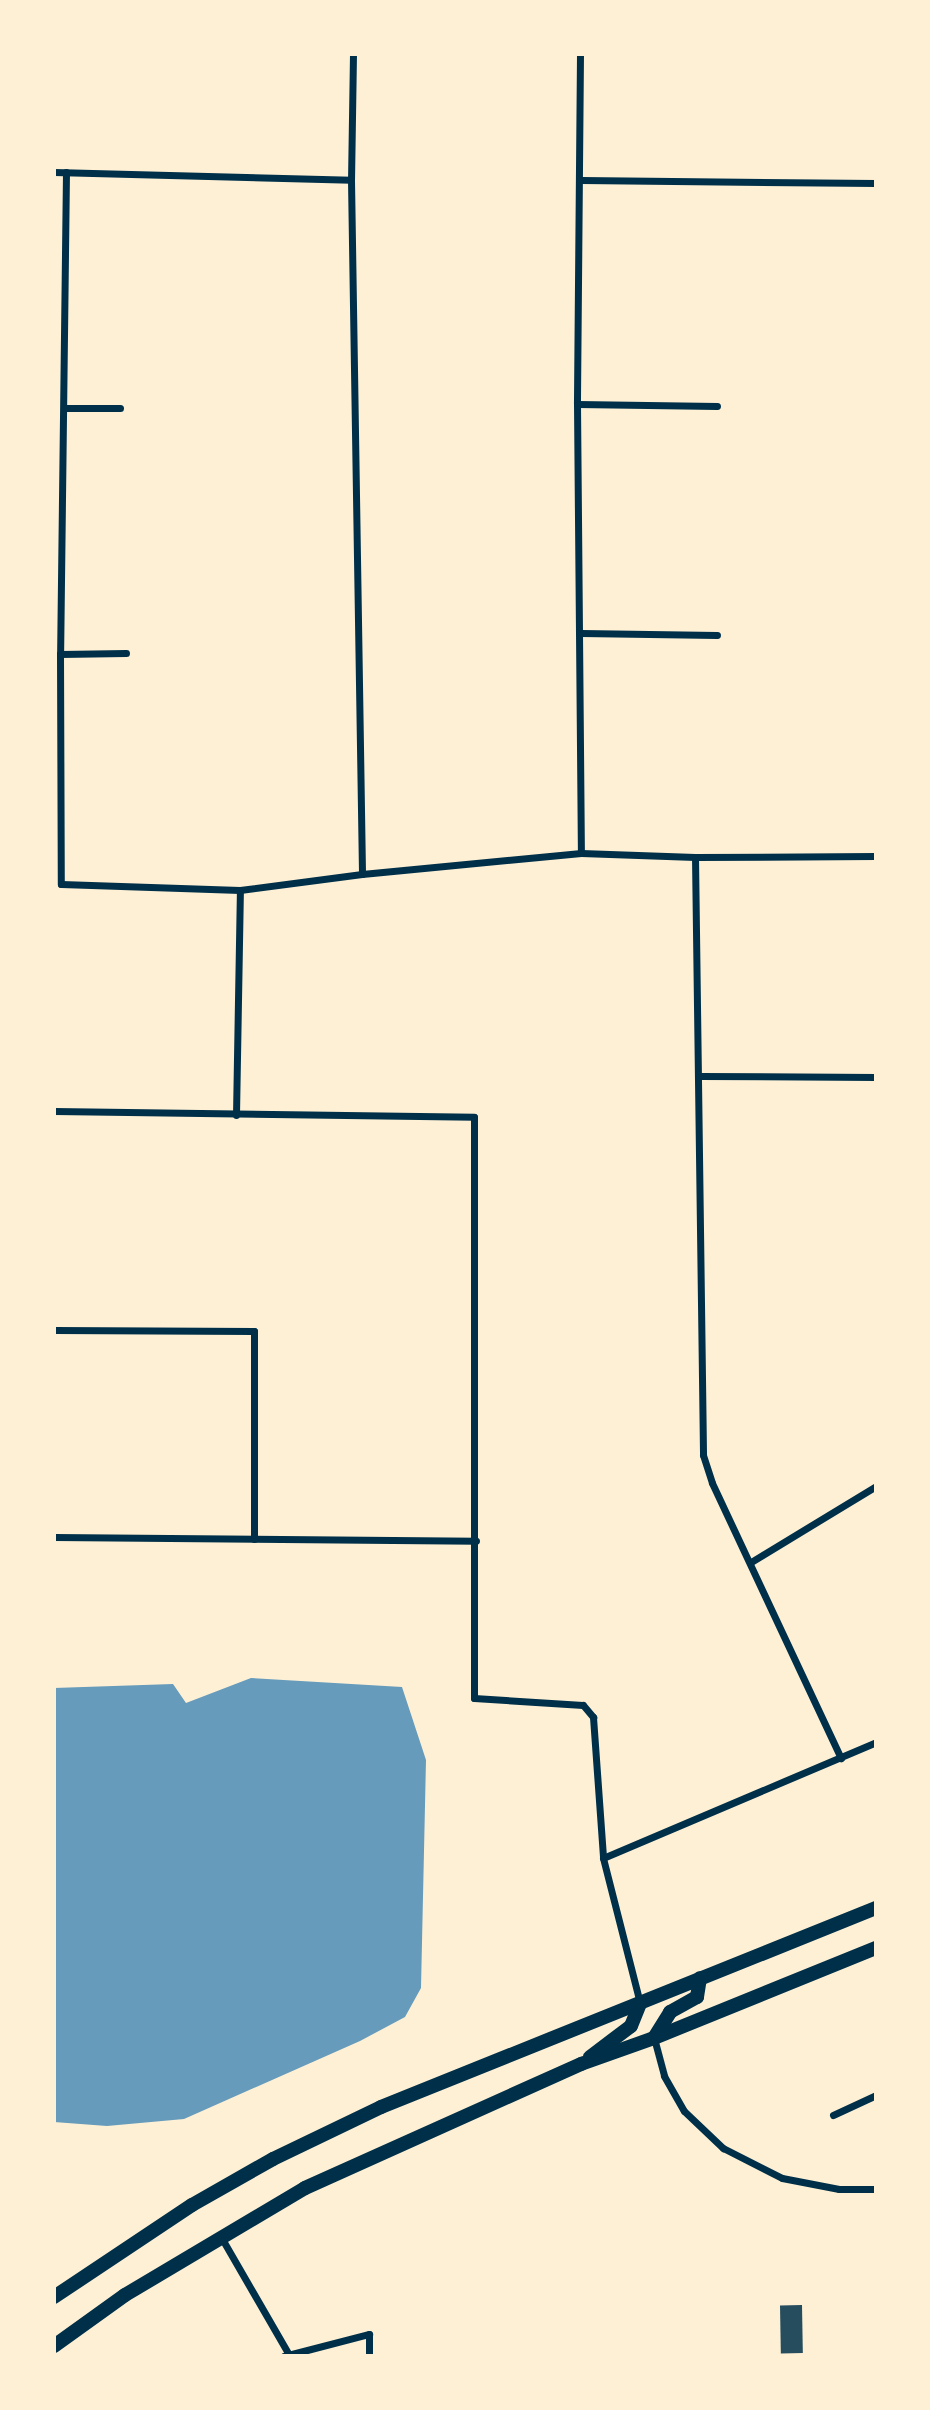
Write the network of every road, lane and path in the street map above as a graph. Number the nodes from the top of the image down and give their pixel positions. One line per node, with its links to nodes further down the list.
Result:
1 (353, 54): 5 (street)
2 (580, 54): 6 (street)
3 (54, 172): 4 (street)
4 (66, 172): 5 (street); 10 (street)
5 (351, 180): 19 (street)
6 (581, 180): 7 (street); 8 (street)
7 (876, 183)
8 (577, 404): 9 (street); 12 (street)
9 (717, 406)
10 (65, 408): 11 (street); 15 (street)
11 (120, 408)
12 (581, 633): 13 (street); 16 (street)
13 (717, 635)
14 (126, 653): 15 (street)
15 (60, 654): 20 (street)
16 (581, 853): 18 (street); 19 (street)
17 (876, 856): 18 (street)
18 (695, 858): 21 (street)
19 (362, 874): 20 (street)
20 (240, 890): 24 (street)
21 (700, 1076): 22 (street); 30 (street)
22 (876, 1077)
23 (54, 1111): 24 (street)
24 (236, 1115): 29 (street)
25 (54, 1330): 28 (street)
26 (876, 1486): 30 (street)
27 (54, 1537): 28 (street)
28 (254, 1539): 29 (street)
29 (476, 1541): 33 (street)
30 (751, 1562): 32 (street)
31 (876, 1742): 32 (street)
32 (841, 1758): 33 (street)
33 (603, 1858): 37 (street)
34 (876, 1908): 36 (main road)
35 (876, 1948): 38 (main road)
36 (700, 1978): 37 (main road); 38 (main road)
37 (640, 2004): 39 (main road); 44 (main road)
38 (654, 2038): 39 (main road); 42 (street)
39 (581, 2064): 43 (main road)
40 (876, 2095): 41 (street)
41 (833, 2115)
42 (876, 2189)
43 (221, 2237): 45 (main road); 46 (street)
44 (54, 2297)
45 (54, 2346)
46 (286, 2354): 47 (street)
47 (369, 2356)

